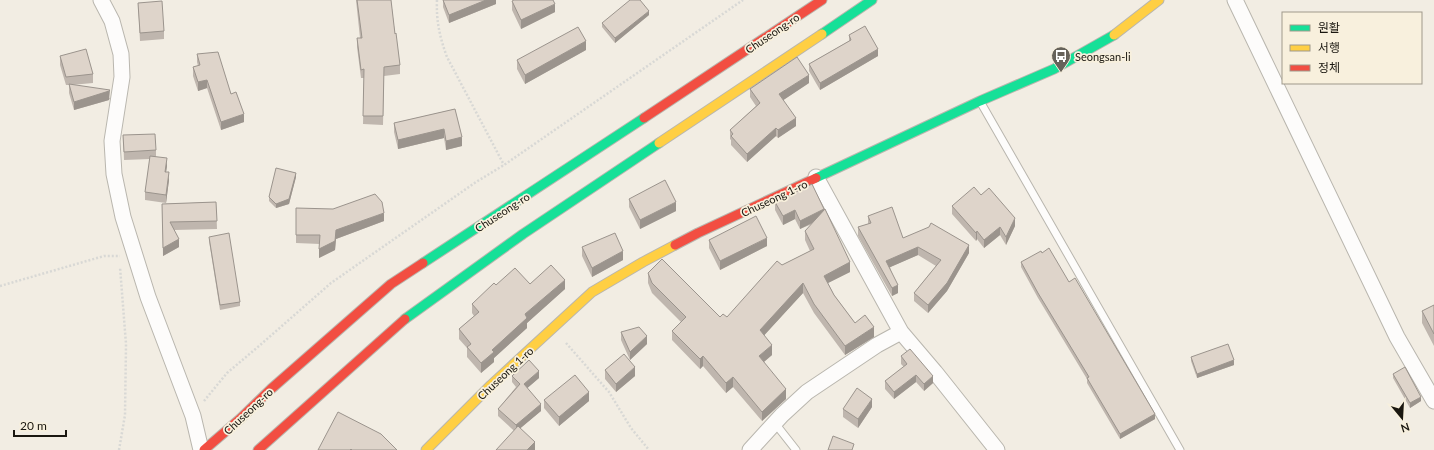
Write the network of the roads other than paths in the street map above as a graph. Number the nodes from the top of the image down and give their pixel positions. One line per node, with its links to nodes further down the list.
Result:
1 (101, 0): 11 (street)
2 (822, 0): 11 (main road, Chuseong-ro)
3 (872, 0): 12 (main road)
4 (1160, 0): 6 (main road, Chuseong 1-ro)
5 (1235, 0): 9 (street)
6 (980, 101): 7 (main road, Chuseong 1-ro); 17 (lane)
7 (816, 178): 8 (street); 13 (main road, Chuseong 1-ro)
8 (901, 332): 10 (street); 16 (street)
9 (1434, 400)
10 (774, 422): 14 (street); 15 (lane)
11 (203, 450)
12 (258, 450)
13 (426, 450)
14 (750, 450)
15 (796, 450)
16 (997, 450)
17 (1180, 450)

